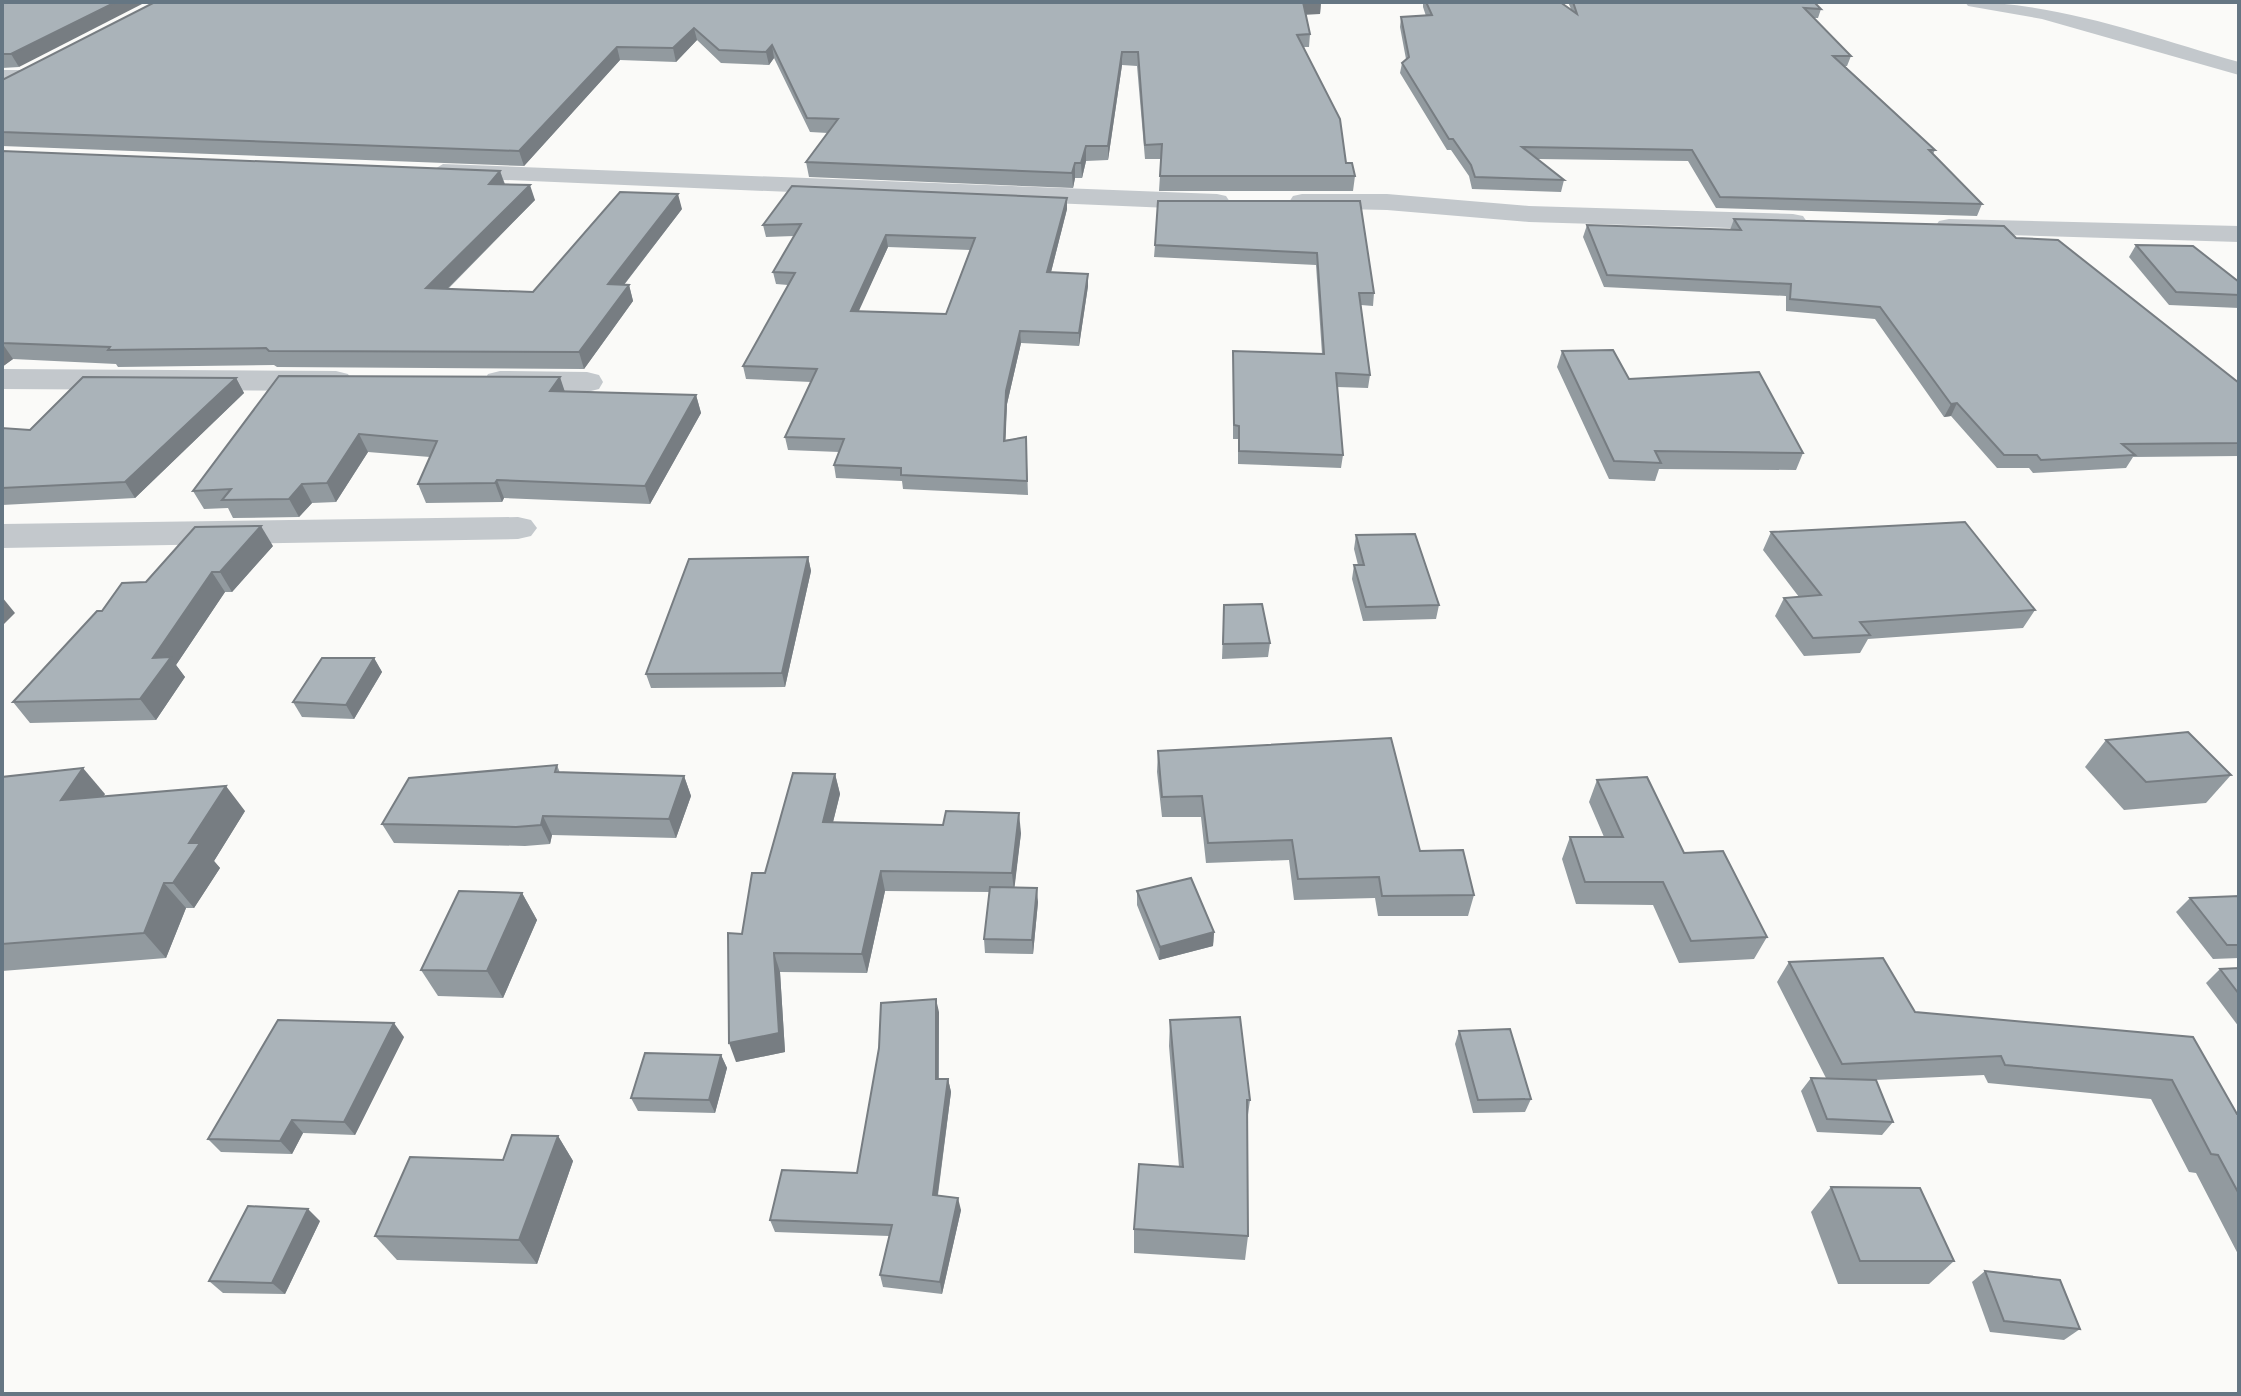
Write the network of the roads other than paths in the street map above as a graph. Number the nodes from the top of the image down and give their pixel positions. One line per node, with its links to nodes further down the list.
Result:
1 (1975, 2): 2 (street)
2 (2239, 69)
3 (416, 171): 4 (street)
4 (1246, 202)
5 (1278, 202): 6 (street)
6 (1820, 223)
7 (1931, 227): 8 (street)
8 (2239, 234)
9 (2, 379): 10 (street)
10 (366, 381)
11 (476, 381): 12 (street)
12 (587, 382)
13 (518, 528): 14 (street)
14 (2, 536)

